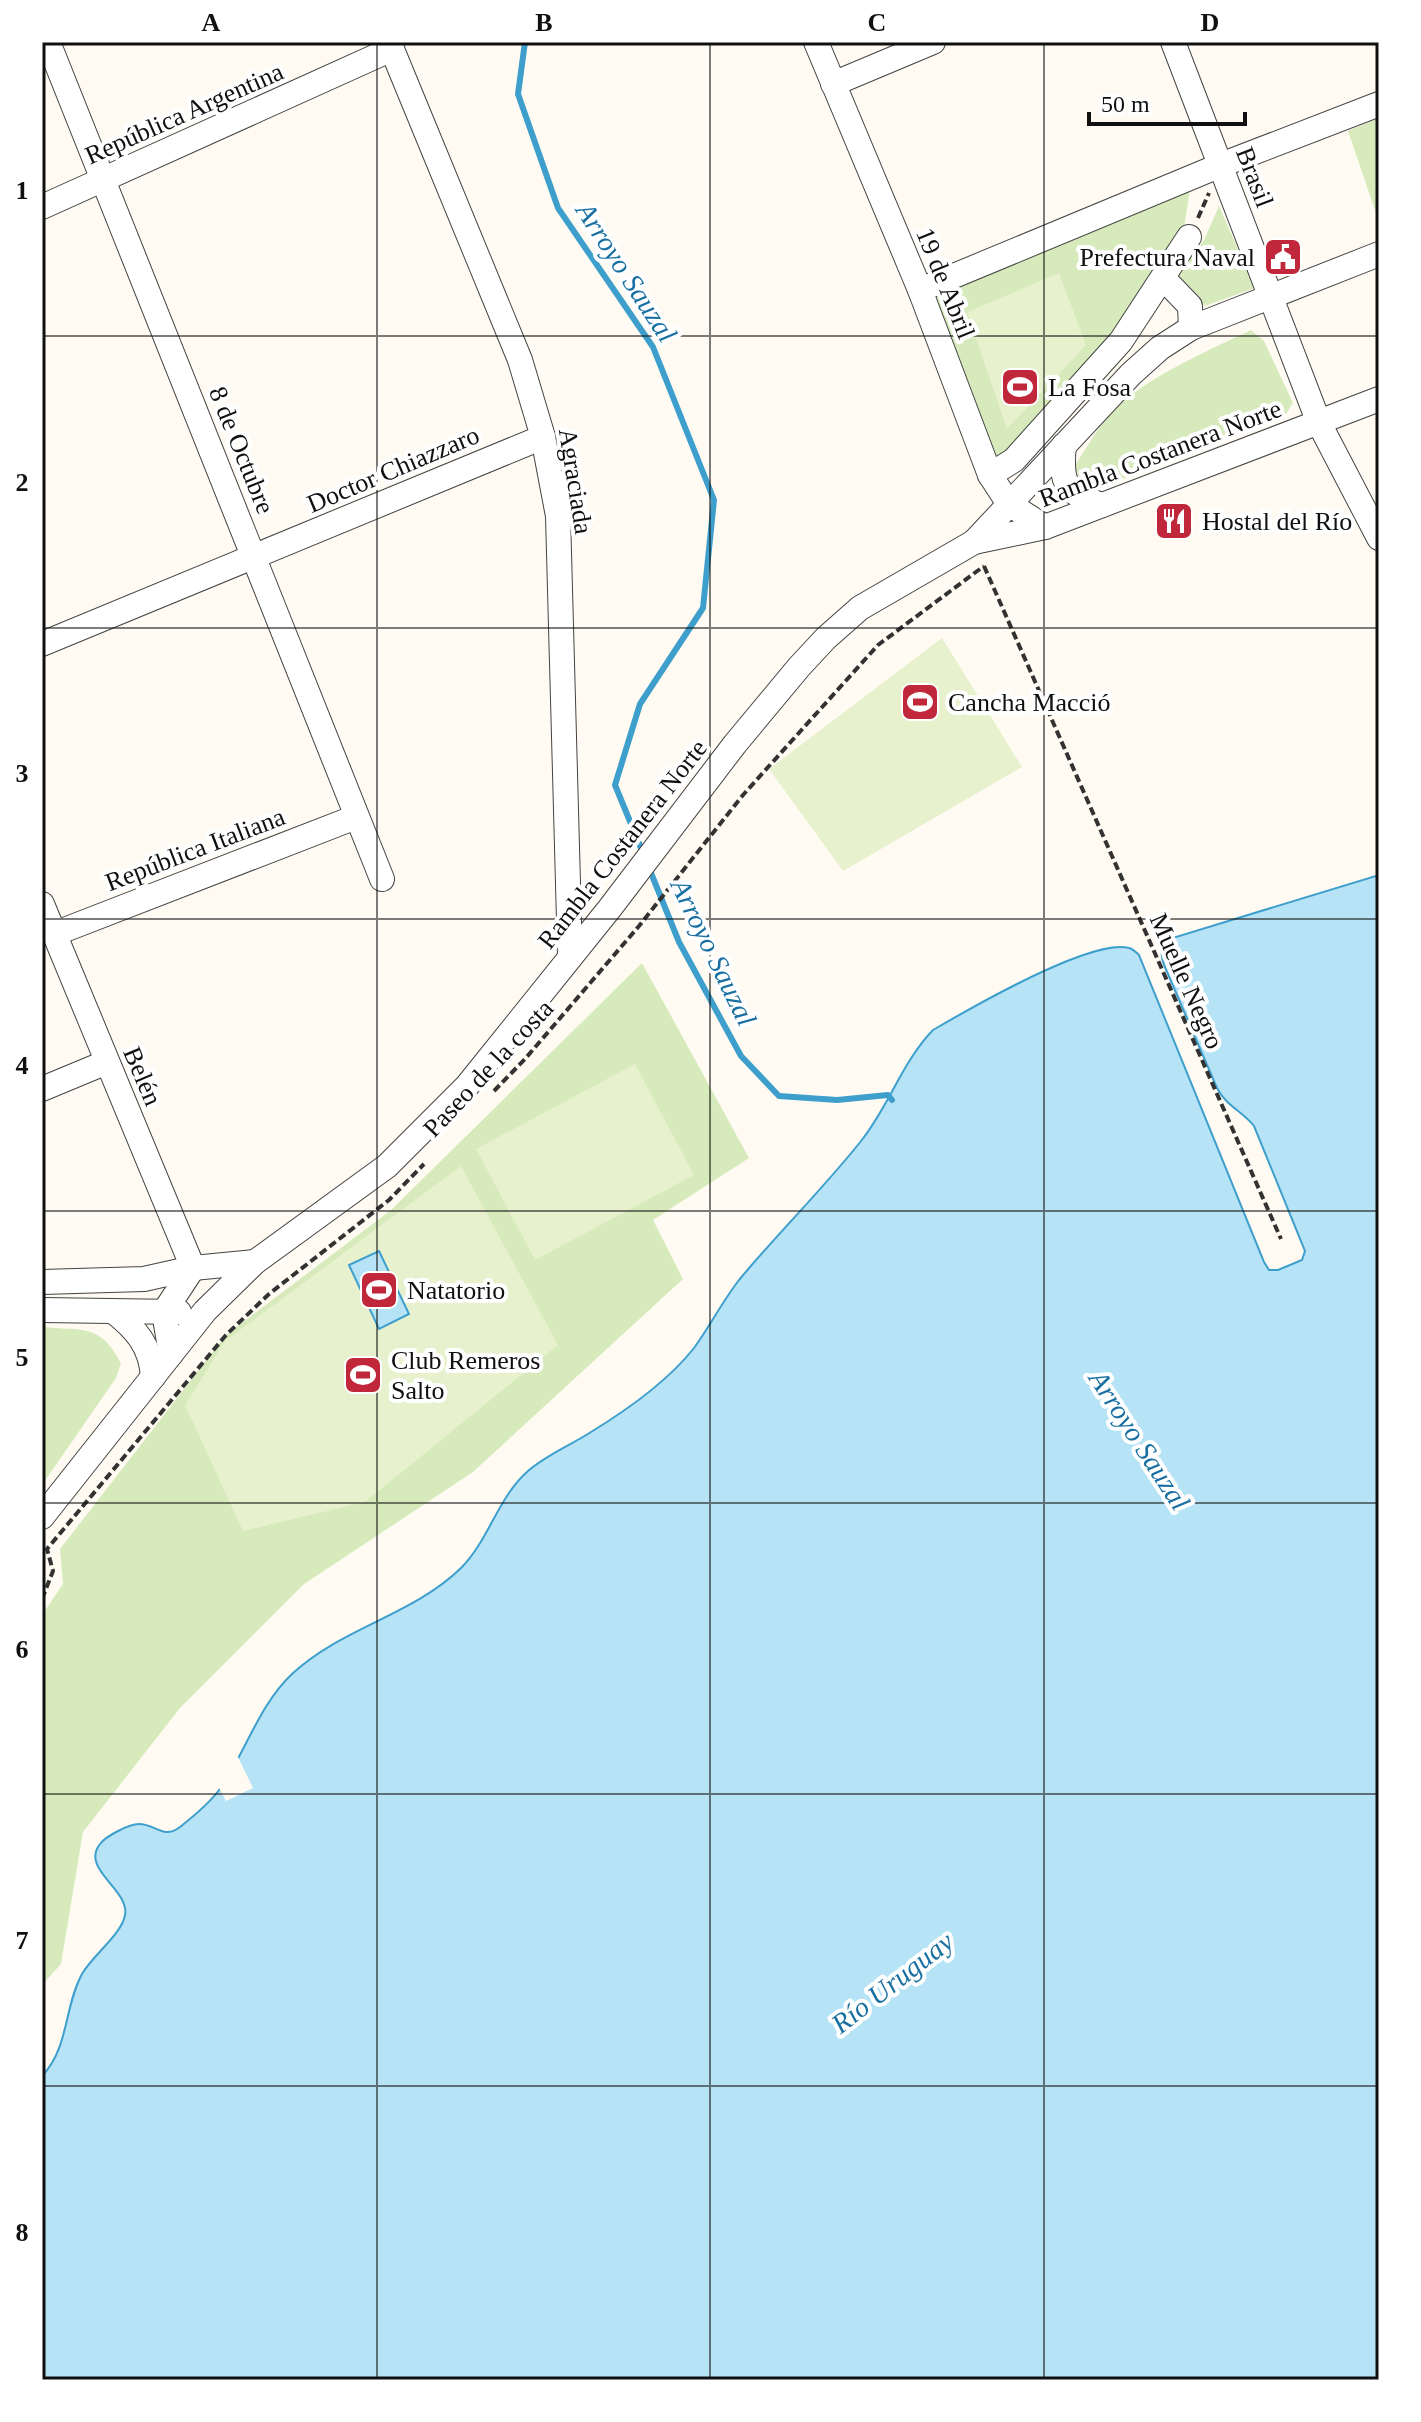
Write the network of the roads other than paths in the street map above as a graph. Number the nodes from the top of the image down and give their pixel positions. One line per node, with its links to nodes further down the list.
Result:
1 (48, 42): 9 (street, 8 de Octubre)
2 (816, 42): 6 (street, 19 de Abril)
3 (933, 42): 6 (street)
4 (1173, 42): 8 (street, Brasil)
5 (391, 45): 9 (street, República Argentina); 19 (street, Agraciada)
6 (833, 84): 14 (street, 19 de Abril)
7 (1379, 104): 8 (street)
8 (1221, 165): 14 (street); 15 (street, Brasil)
9 (105, 180): 10 (street, República Argentina); 27 (street, 8 de Octubre)
10 (42, 207)
11 (1189, 237): 13 (street)
12 (1379, 254): 15 (street)
13 (1164, 279): 16 (street); 21 (street)
14 (920, 290): 21 (street, 19 de Abril)
15 (1271, 297): 16 (street); 18 (street, Brasil)
16 (1191, 328): 20 (street)
17 (1379, 399): 18 (street, Rambla Costanera Norte)
18 (1319, 423): 23 (street, Rambla Costanera Norte); 25 (street, Brasil)
19 (543, 437): 27 (street, Doctor Chiazzaro); 33 (street, Agraciada)
20 (1064, 445): 22 (street); 23 (street)
21 (990, 475): 22 (street, 19 de Abril)
22 (1009, 504): 24 (street, 19 de Abril); 26 (street)
23 (1102, 505): 24 (street, Rambla Costanera Norte)
24 (1045, 527): 26 (street, Rambla Costanera Norte)
25 (1379, 538)
26 (974, 542): 33 (street, Rambla Costanera Norte)
27 (254, 557): 28 (street, Doctor Chiazzaro); 29 (street, 8 de Octubre)
28 (42, 644)
29 (356, 817): 30 (street, 8 de Octubre); 32 (street, República Italiana)
30 (382, 879)
31 (42, 904): 32 (street, Belén)
32 (54, 934): 34 (street, Belén)
33 (570, 957): 36 (street, Rambla Costanera Norte)
34 (107, 1062): 35 (street); 37 (street, Belén)
35 (42, 1089)
36 (255, 1262): 37 (street); 41 (street, Rambla Costanera Norte)
37 (193, 1268): 38 (street); 42 (street)
38 (42, 1282)
39 (42, 1310): 40 (street)
40 (113, 1311): 42 (street); 44 (street)
41 (205, 1311): 42 (street); 43 (street, Rambla Costanera Norte)
42 (164, 1312): 43 (street)
43 (171, 1354): 44 (street, Rambla Costanera Norte)
44 (153, 1377): 45 (street, Rambla Costanera Norte)
45 (42, 1517)

